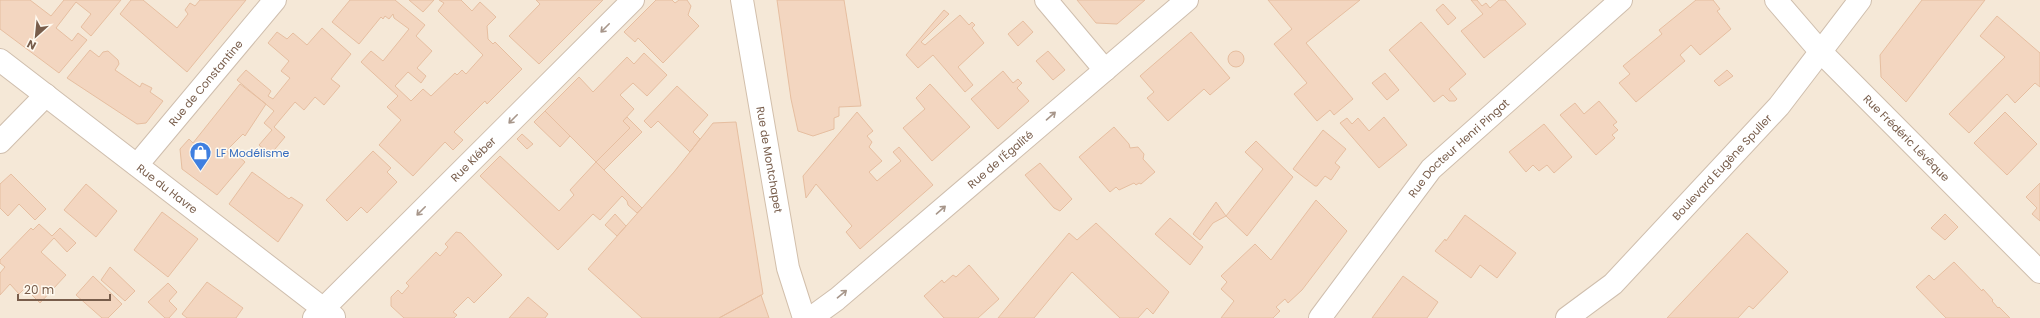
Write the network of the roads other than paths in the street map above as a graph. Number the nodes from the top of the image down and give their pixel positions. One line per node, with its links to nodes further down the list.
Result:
1 (275, 0): 14 (street, Rue de Constantine)
2 (632, 0): 16 (street, Rue Kléber, one-way to 16)
3 (742, 0): 17 (street, Rue de Montchapet)
4 (1046, 0): 11 (street)
5 (1187, 0): 11 (street, Rue de l'Égalité)
6 (1621, 0): 19 (street, Rue Docteur Henri Pingat)
7 (1776, 0): 9 (street, Rue Frédéric Lévêque)
8 (1860, 0): 9 (street, Boulevard Eugène Spuller)
9 (1820, 51): 15 (street, Rue Frédéric Lévêque); 20 (street, Boulevard Eugène Spuller)
10 (0, 60): 12 (street, Rue du Havre)
11 (1105, 70): 18 (street, Rue de l'Égalité, one-way to 11)
12 (46, 95): 13 (street); 14 (street, Rue du Havre)
13 (0, 142)
14 (137, 165): 16 (street, Rue du Havre)
15 (2040, 272)
16 (324, 315)
17 (804, 318)
18 (812, 318)
19 (1320, 318)
20 (1567, 318)

